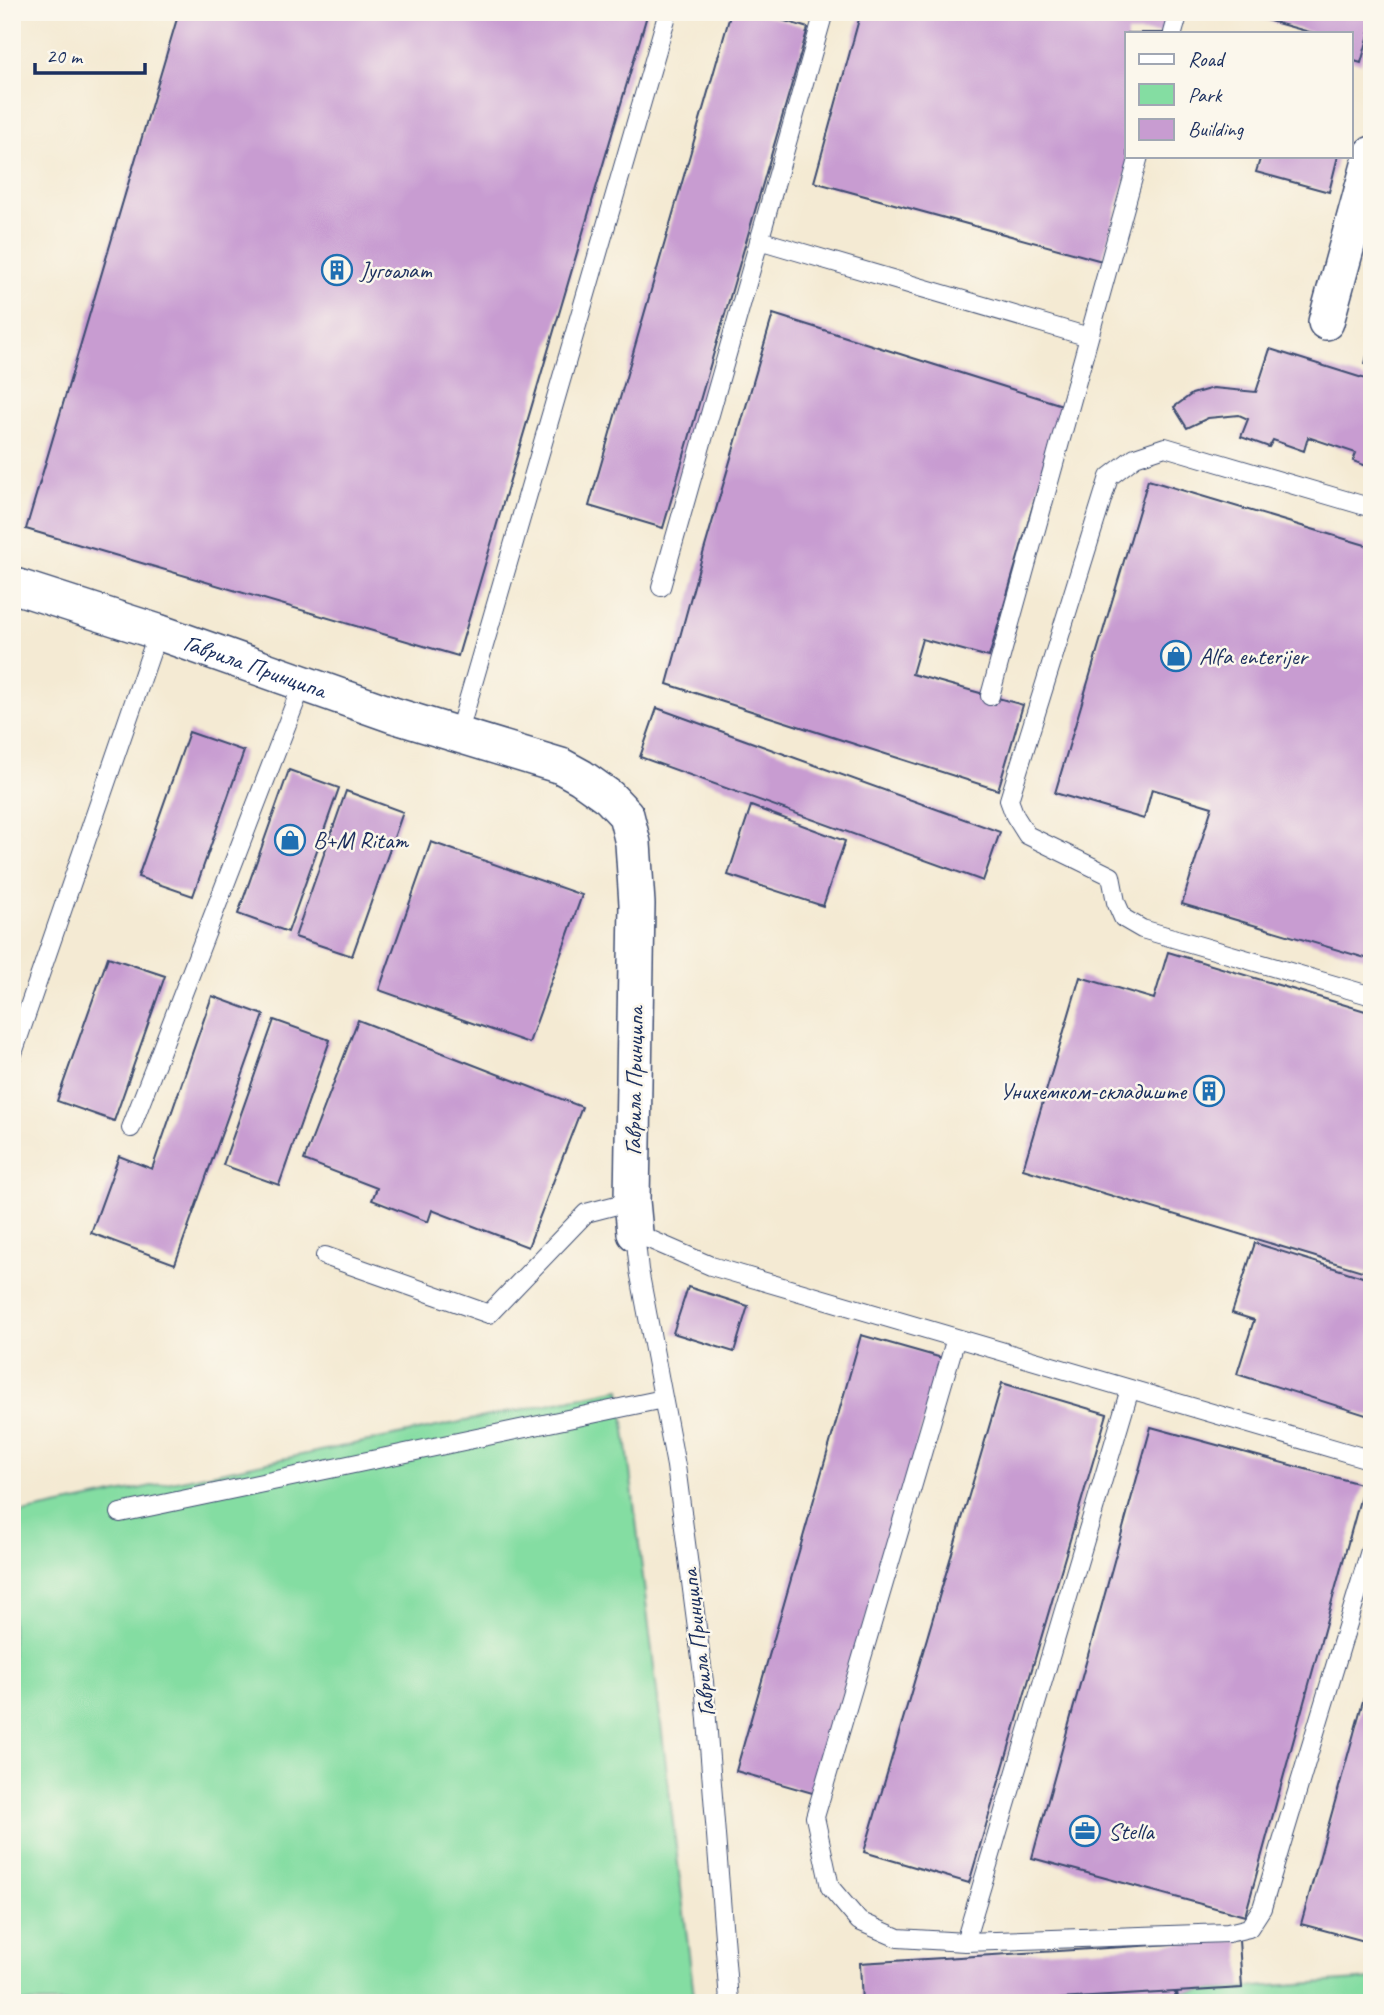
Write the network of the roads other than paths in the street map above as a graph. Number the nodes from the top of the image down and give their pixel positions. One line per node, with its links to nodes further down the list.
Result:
1 (668, 12): 16 (lane)
2 (824, 12): 7 (lane)
3 (1179, 12): 4 (lane)
4 (1173, 32)
5 (1372, 154): 8 (street)
6 (1138, 158): 9 (lane)
7 (759, 240): 9 (lane); 12 (lane)
8 (1326, 322)
9 (1089, 337): 15 (lane)
10 (1372, 508): 17 (lane)
11 (12, 585): 13 (street, Гаврила Принципа)
12 (661, 587)
13 (158, 632): 14 (street, Гаврила Принципа); 18 (lane)
14 (302, 685): 16 (street, Гаврила Принципа); 19 (lane)
15 (989, 696)
16 (458, 735): 20 (street, Гаврила Принципа)
17 (1372, 996)
18 (12, 1056)
19 (131, 1128)
20 (633, 1217): 21 (lane); 22 (lane); 24 (lane, Гаврила Принципа)
21 (325, 1256)
22 (956, 1338): 23 (lane); 28 (lane)
23 (1130, 1389): 25 (lane); 28 (lane)
24 (663, 1399): 26 (lane); 29 (lane, Гаврила Принципа)
25 (1372, 1460)
26 (120, 1513)
27 (1372, 1544): 28 (lane)
28 (965, 1942)
29 (729, 2001)

